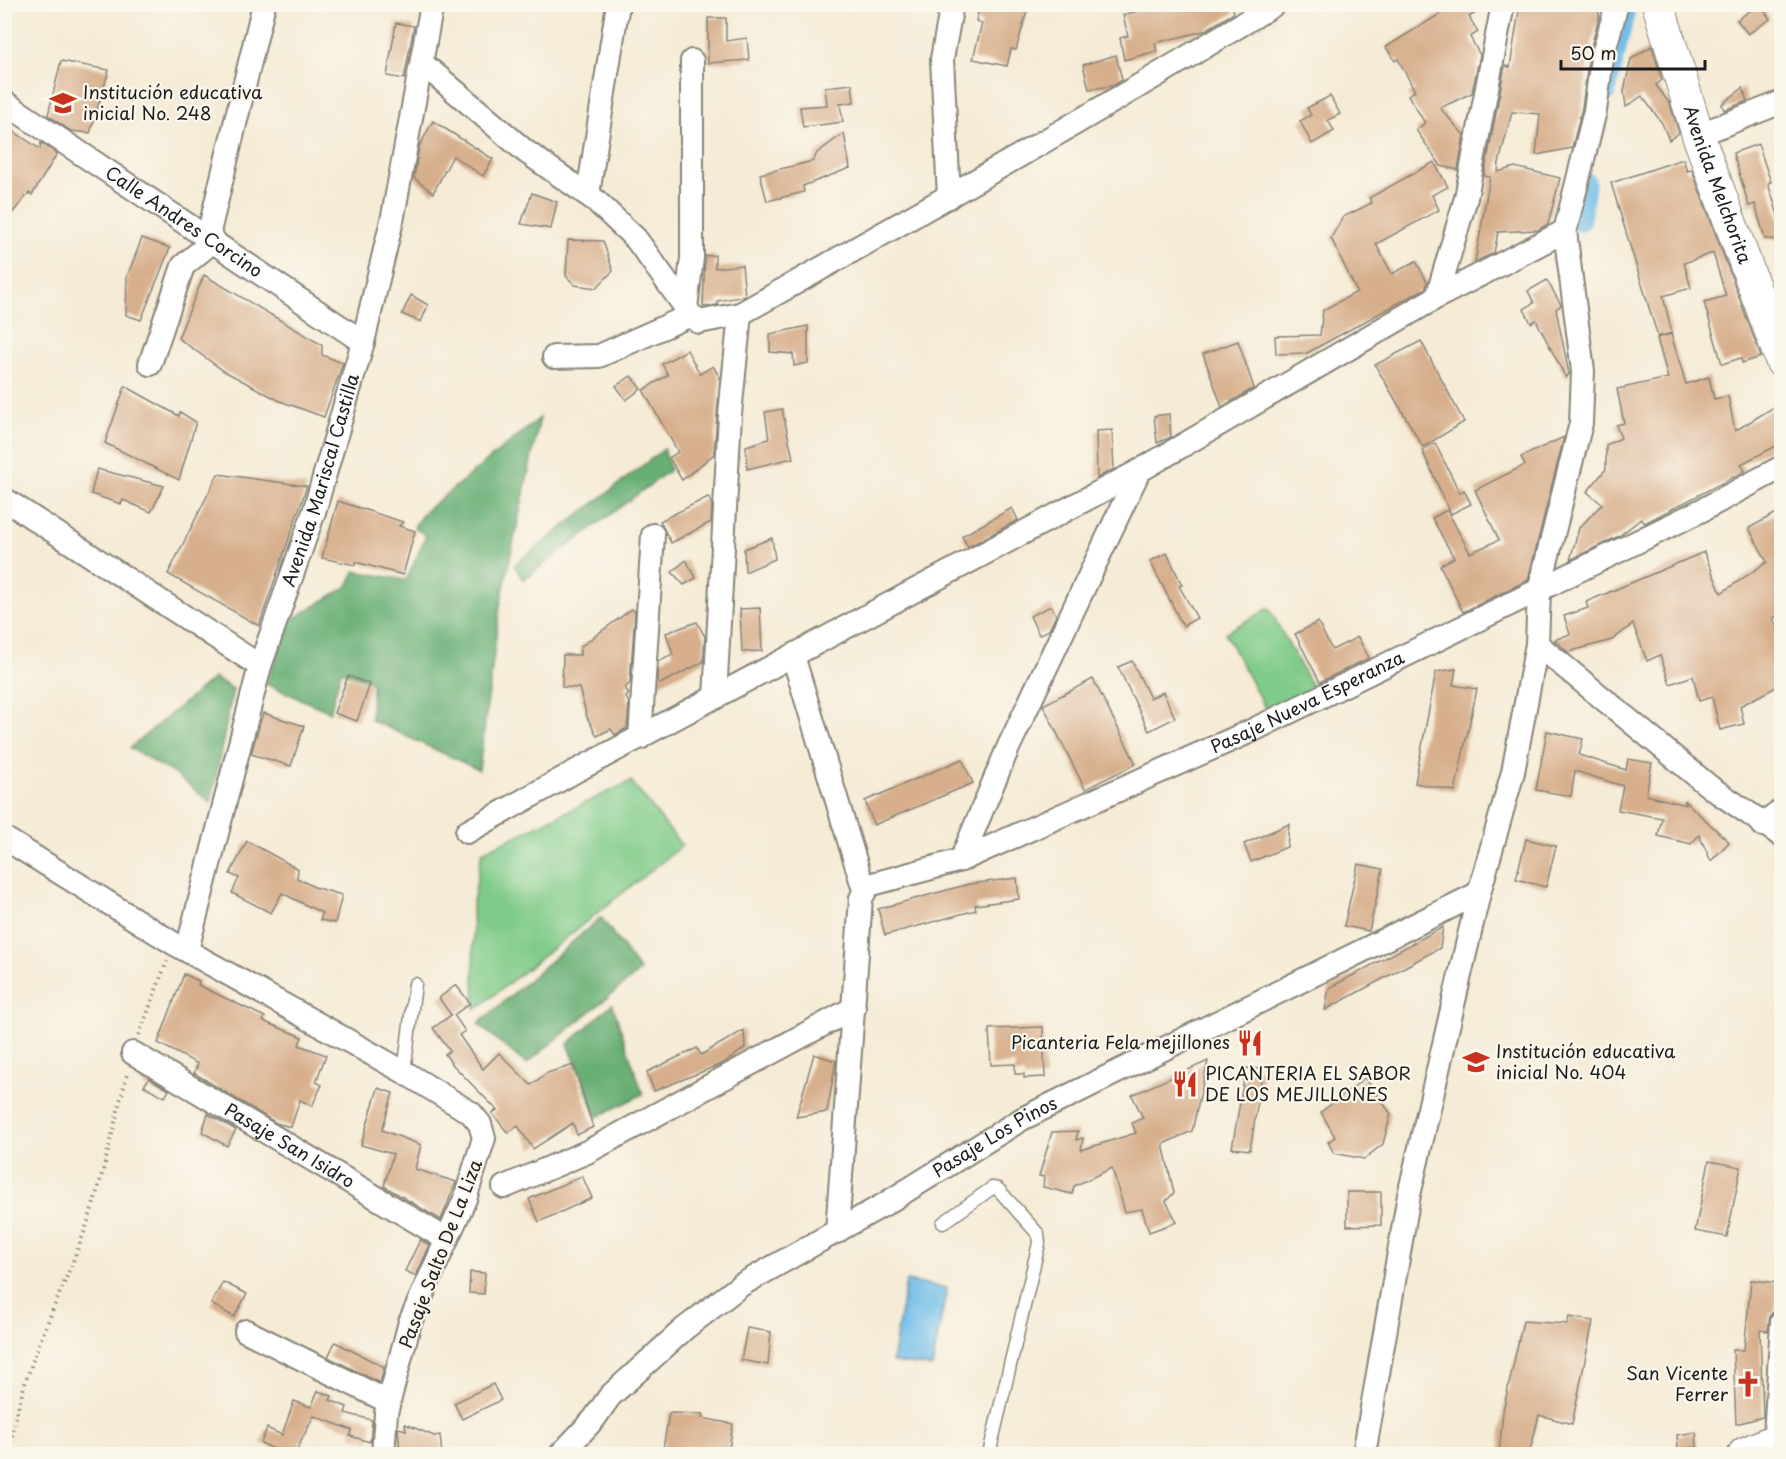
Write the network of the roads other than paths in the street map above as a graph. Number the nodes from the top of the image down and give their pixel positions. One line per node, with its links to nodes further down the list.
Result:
1 (264, 4): 17 (street)
2 (432, 4): 10 (street, Avenida Mariscal Castilla)
3 (618, 4): 14 (street)
4 (952, 4): 15 (street)
5 (1275, 4): 15 (street)
6 (1503, 4): 18 (street)
7 (1617, 4): 16 (street)
8 (1658, 4): 13 (main road, Avenida Melchorita)
9 (692, 61): 19 (street)
10 (422, 63): 14 (street); 21 (street, Avenida Mariscal Castilla)
11 (4, 102): 17 (street, Calle Andres Corcino)
12 (1782, 102): 13 (street)
13 (1698, 135): 23 (main road, Avenida Melchorita)
14 (588, 194): 19 (street)
15 (949, 197): 20 (street)
16 (1566, 231): 18 (street); 29 (street)
17 (211, 238): 21 (street, Calle Andres Corcino); 24 (street)
18 (1437, 297): 26 (street)
19 (688, 312): 20 (street); 22 (street)
20 (741, 314): 33 (street)
21 (363, 342): 32 (street, Avenida Mariscal Castilla)
22 (554, 357)
23 (1782, 362)
24 (150, 364)
25 (1782, 467): 29 (street, Pasaje Nueva Esperanza)
26 (1139, 471): 31 (street); 39 (street)
27 (4, 499): 32 (street)
28 (653, 535): 34 (street)
29 (1539, 591): 30 (street); 39 (street, Pasaje Nueva Esperanza)
30 (1537, 644): 36 (street); 41 (street)
31 (793, 656): 33 (street); 40 (street)
32 (260, 666): 42 (street, Avenida Mariscal Castilla)
33 (715, 698): 34 (street)
34 (640, 738): 37 (street)
35 (1782, 810): 36 (street)
36 (1772, 830)
37 (467, 832)
38 (4, 838): 42 (street)
39 (960, 860): 40 (street, Pasaje Nueva Esperanza)
40 (864, 890): 44 (street)
41 (1479, 893): 49 (street, Pasaje Los Pinos); 58 (street)
42 (180, 947): 46 (street)
43 (415, 984): 46 (lane)
44 (854, 1008): 47 (street); 49 (street)
45 (133, 1053): 50 (street, Pasaje San Isidro)
46 (404, 1072): 50 (street, Pasaje Salto De La Liza)
47 (504, 1187)
48 (943, 1224): 57 (lane)
49 (837, 1232): 56 (street, Pasaje Los Pinos)
50 (446, 1239): 53 (street, Pasaje Salto De La Liza)
51 (1782, 1323): 54 (street)
52 (246, 1330): 53 (street)
53 (389, 1402): 55 (street, Pasaje Salto De La Liza)
54 (1777, 1444): 59 (highway)
55 (383, 1455)
56 (561, 1455)
57 (989, 1455)
58 (1364, 1455)
59 (1745, 1455)

